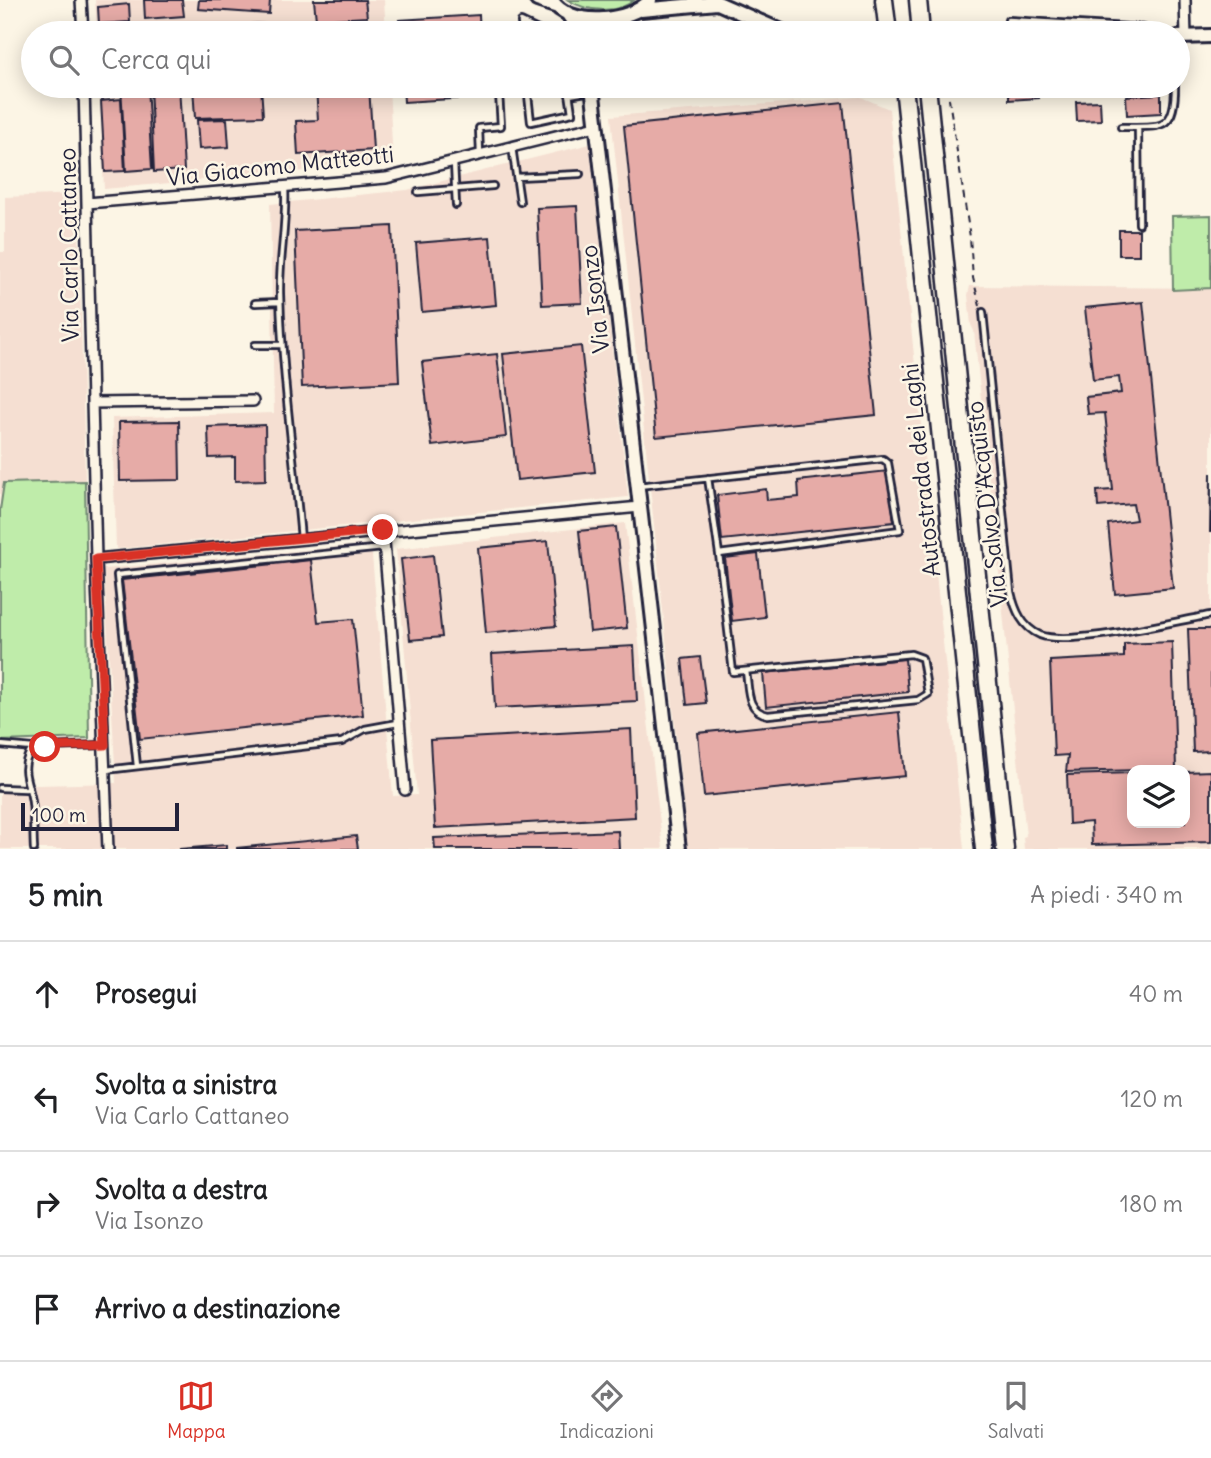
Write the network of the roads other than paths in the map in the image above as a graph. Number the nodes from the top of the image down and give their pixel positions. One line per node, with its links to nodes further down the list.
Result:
1 (81, 0): 14 (street)
2 (537, 0): 9 (street)
3 (650, 0): 10 (street)
4 (884, 0): 18 (highway)
5 (894, 0): 19 (highway)
6 (918, 0): 20 (highway)
7 (1185, 0): 22 (street)
8 (714, 1): 10 (street); 17 (street)
9 (553, 3): 11 (street)
10 (640, 10): 12 (street)
11 (567, 13): 12 (street); 15 (street)
12 (624, 16): 16 (street)
13 (1008, 20): 21 (lane)
14 (82, 21)
15 (573, 21)
16 (619, 21)
17 (759, 21)
18 (887, 21)
19 (897, 21)
20 (920, 21)
21 (1025, 21)
22 (1183, 21)
23 (1211, 36): 24 (street)
24 (1190, 37)
25 (84, 98): 48 (street, Via Carlo Cattaneo)
26 (499, 98): 39 (lane)
27 (528, 98): 28 (lane)
28 (570, 98)
29 (594, 98): 35 (street, Via Isonzo)
30 (899, 98): 34 (highway)
31 (902, 98): 34 (highway, Autostrada dei Laghi)
32 (928, 98): 81 (highway, Autostrada dei Laghi)
33 (1173, 98): 37 (lane)
34 (901, 104): 80 (highway, Autostrada dei Laghi)
35 (596, 125): 38 (street, Via Giacomo Matteotti); 59 (street, Via Isonzo)
36 (1121, 127): 37 (lane)
37 (1138, 127): 50 (lane)
38 (512, 146): 39 (street, Via Giacomo Matteotti); 42 (lane)
39 (480, 154): 40 (street, Via Giacomo Matteotti)
40 (454, 161): 44 (street, Via Giacomo Matteotti); 45 (lane)
41 (580, 174): 42 (lane)
42 (517, 177): 47 (lane)
43 (493, 186): 45 (lane)
44 (285, 188): 48 (street, Via Giacomo Matteotti); 51 (lane)
45 (455, 189): 46 (lane); 49 (lane)
46 (418, 192)
47 (520, 202)
48 (87, 203): 57 (street, Via Carlo Cattaneo)
49 (456, 205)
50 (1139, 224)
51 (280, 302): 52 (lane); 55 (lane)
52 (255, 303)
53 (984, 312): 66 (lane, Via Salvo D'Acquisto)
54 (255, 345): 55 (lane)
55 (282, 345): 62 (lane)
56 (253, 401): 57 (street)
57 (92, 403): 65 (street, Via Carlo Cattaneo)
58 (708, 478): 59 (lane); 64 (lane); 64 (lane)
59 (637, 486): 60 (street, Via Isonzo)
60 (640, 507): 61 (street); 79 (street, Via Isonzo)
61 (383, 530): 62 (street); 63 (street)
62 (301, 539): 65 (street)
63 (384, 548): 68 (street); 72 (lane)
64 (719, 554): 67 (lane)
65 (96, 559): 70 (street, Via Carlo Cattaneo)
66 (1211, 615)
67 (746, 671): 67 (lane)
68 (399, 723): 72 (lane); 76 (street)
69 (0, 745): 71 (lane)
70 (105, 745): 71 (lane); 73 (street, Via Carlo Cattaneo)
71 (34, 748): 75 (lane)
72 (137, 766): 73 (lane)
73 (106, 769): 78 (street, Via Carlo Cattaneo)
74 (0, 788): 75 (lane)
75 (26, 789): 77 (lane)
76 (405, 789)
77 (34, 849)
78 (108, 849)
79 (679, 849)
80 (984, 849)
81 (1005, 849)

